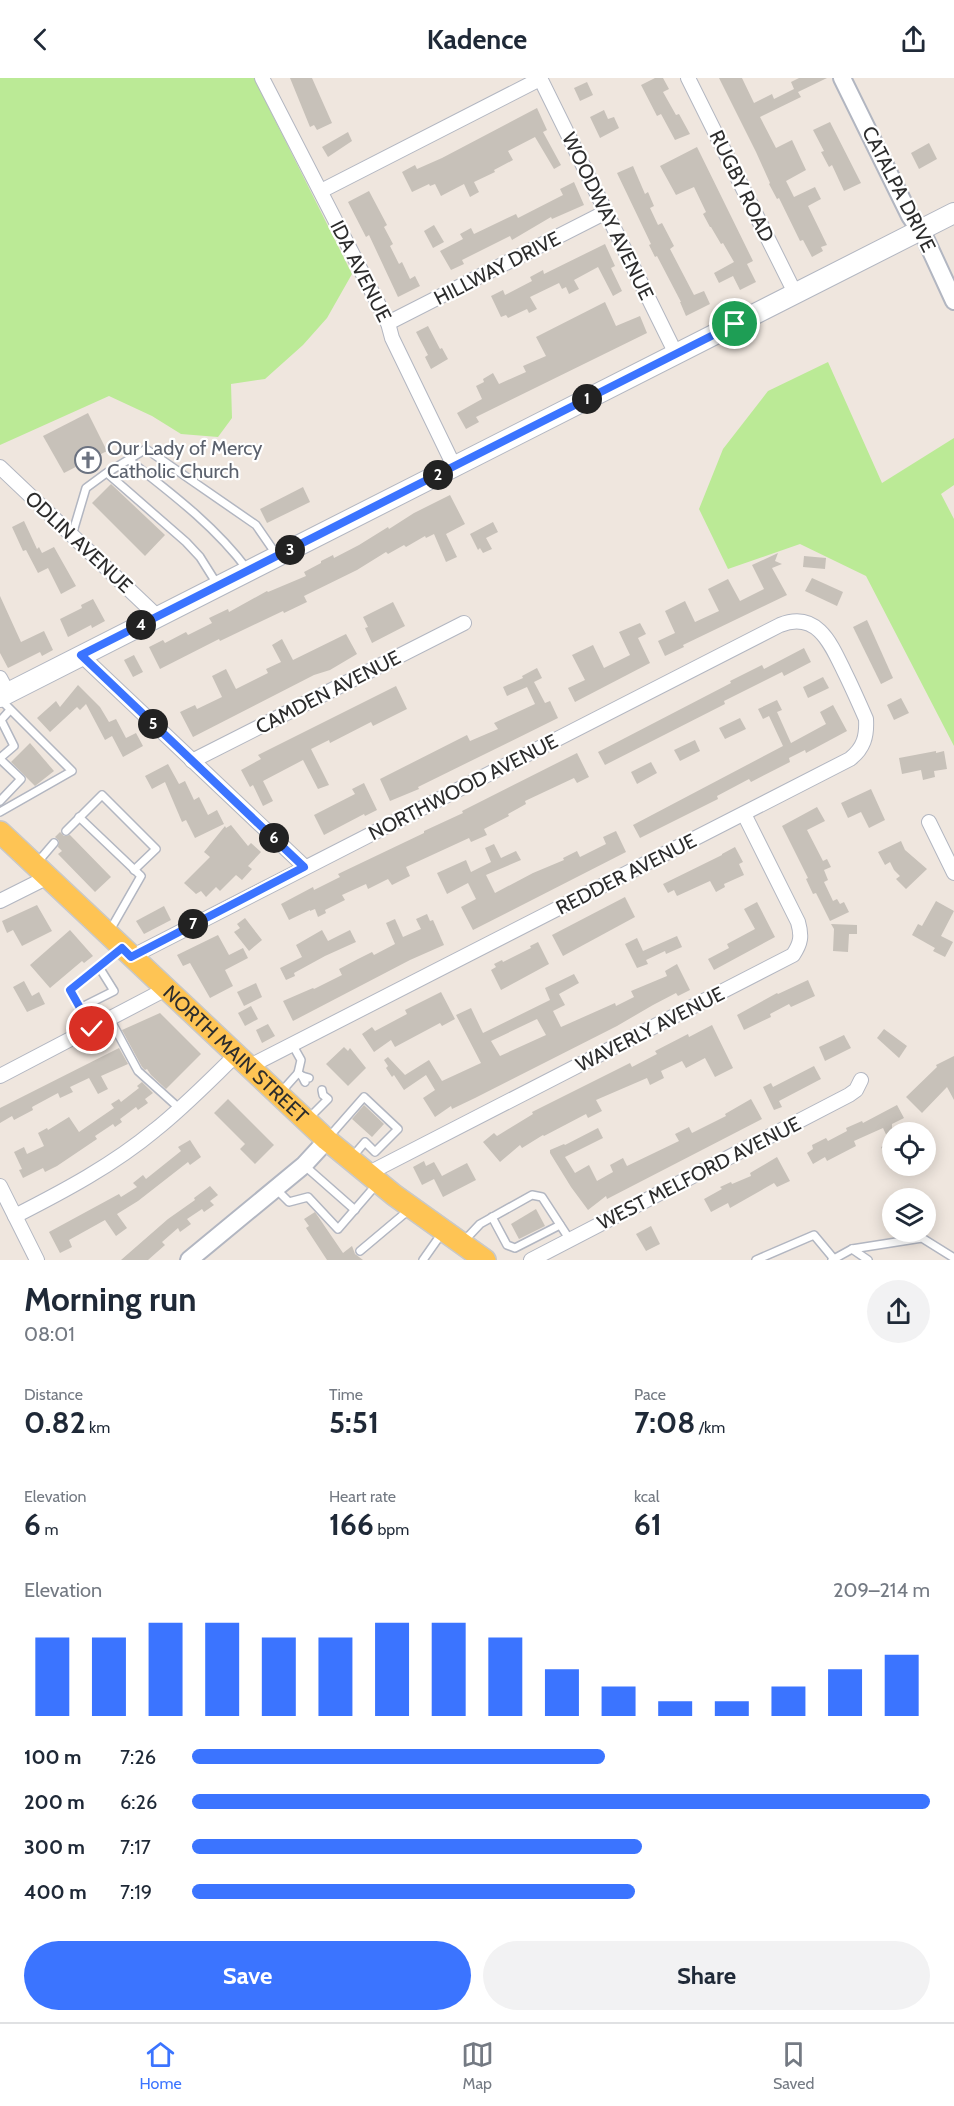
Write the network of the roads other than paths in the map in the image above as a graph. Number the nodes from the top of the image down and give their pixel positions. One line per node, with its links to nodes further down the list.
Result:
1 (262, 78): 5 (street, IDA AVENUE)
2 (688, 78): 9 (street, RUGBY ROAD)
3 (842, 78): 8 (street, CATALPA DRIVE)
4 (540, 79): 5 (street); 6 (street, WOODWAY AVENUE)
5 (321, 191): 11 (street, IDA AVENUE)
6 (606, 212): 11 (street, HILLWAY DRIVE); 12 (street, WOODWAY AVENUE)
7 (954, 213): 8 (main road)
8 (920, 230): 9 (main road); 10 (street, CATALPA DRIVE)
9 (795, 293): 12 (main road)
10 (954, 301)
11 (388, 323): 14 (street, IDA AVENUE)
12 (676, 354): 14 (main road)
13 (129, 460): 16 (lane); 18 (lane); 19 (lane)
14 (454, 466): 18 (main road)
15 (0, 467): 17 (street, ODLIN AVENUE)
16 (106, 473): 17 (lane); 20 (lane)
17 (72, 536): 21 (street, ODLIN AVENUE)
18 (278, 556): 19 (main road)
19 (249, 571): 20 (main road)
20 (218, 586): 21 (main road)
21 (158, 617): 24 (main road)
22 (795, 621): 30 (street, REDDER AVENUE); 36 (street, NORTHWOOD AVENUE)
23 (464, 622): 28 (street, CAMDEN AVENUE)
24 (81, 655): 25 (main road); 28 (street)
25 (4, 696): 26 (lane); 29 (lane)
26 (1, 720): 27 (lane)
27 (0, 758): 29 (lane)
28 (192, 760): 36 (street)
29 (3, 809)
30 (744, 814): 47 (street, REDDER AVENUE); 58 (street, WAVERLY AVENUE)
31 (80, 817): 33 (lane); 37 (lane); 37 (lane)
32 (929, 822): 39 (street)
33 (66, 831)
34 (0, 832): 38 (main road, NORTH MAIN STREET)
35 (54, 843): 38 (lane)
36 (304, 867): 41 (street, NORTHWOOD AVENUE)
37 (134, 870): 41 (lane)
38 (41, 871): 40 (street); 41 (main road, NORTH MAIN STREET)
39 (954, 873)
40 (0, 901)
41 (121, 946): 42 (lane); 43 (main road, NORTH MAIN STREET)
42 (99, 967): 44 (lane); 44 (lane)
43 (166, 989): 45 (street); 48 (main road, NORTH MAIN STREET)
44 (80, 1008): 46 (lane)
45 (110, 1019): 46 (street); 53 (lane)
46 (92, 1029): 49 (street)
47 (292, 1044): 48 (street, REDDER AVENUE); 52 (lane)
48 (242, 1061): 52 (main road, NORTH MAIN STREET); 53 (street, REDDER AVENUE)
49 (0, 1076)
50 (861, 1080): 67 (street, WEST MELFORD AVENUE)
51 (321, 1093): 54 (lane)
52 (279, 1095): 54 (main road, NORTH MAIN STREET)
53 (180, 1109): 63 (street, REDDER AVENUE)
54 (306, 1121): 55 (main road, NORTH MAIN STREET)
55 (327, 1140): 56 (main road, NORTH MAIN STREET); 56 (lane); 57 (street)
56 (350, 1159): 58 (main road, NORTH MAIN STREET)
57 (304, 1165): 60 (street); 62 (lane)
58 (373, 1179): 61 (main road, NORTH MAIN STREET); 62 (lane)
59 (0, 1186): 63 (street)
60 (275, 1189): 62 (lane); 74 (street)
61 (412, 1207): 66 (main road, NORTH MAIN STREET); 69 (lane)
62 (355, 1210)
63 (15, 1216): 73 (street)
64 (492, 1217): 65 (lane); 65 (lane); 70 (lane)
65 (560, 1225): 67 (lane)
66 (444, 1230): 70 (main road, NORTH MAIN STREET); 75 (lane)
67 (570, 1240): 76 (street, WEST MELFORD AVENUE)
68 (852, 1249): 71 (lane); 72 (lane); 78 (lane)
69 (360, 1251)
70 (471, 1252)
71 (954, 1258)
72 (833, 1259): 77 (lane)
73 (37, 1260)
74 (189, 1260)
75 (423, 1260)
76 (531, 1260)
77 (756, 1260)
78 (868, 1260)

